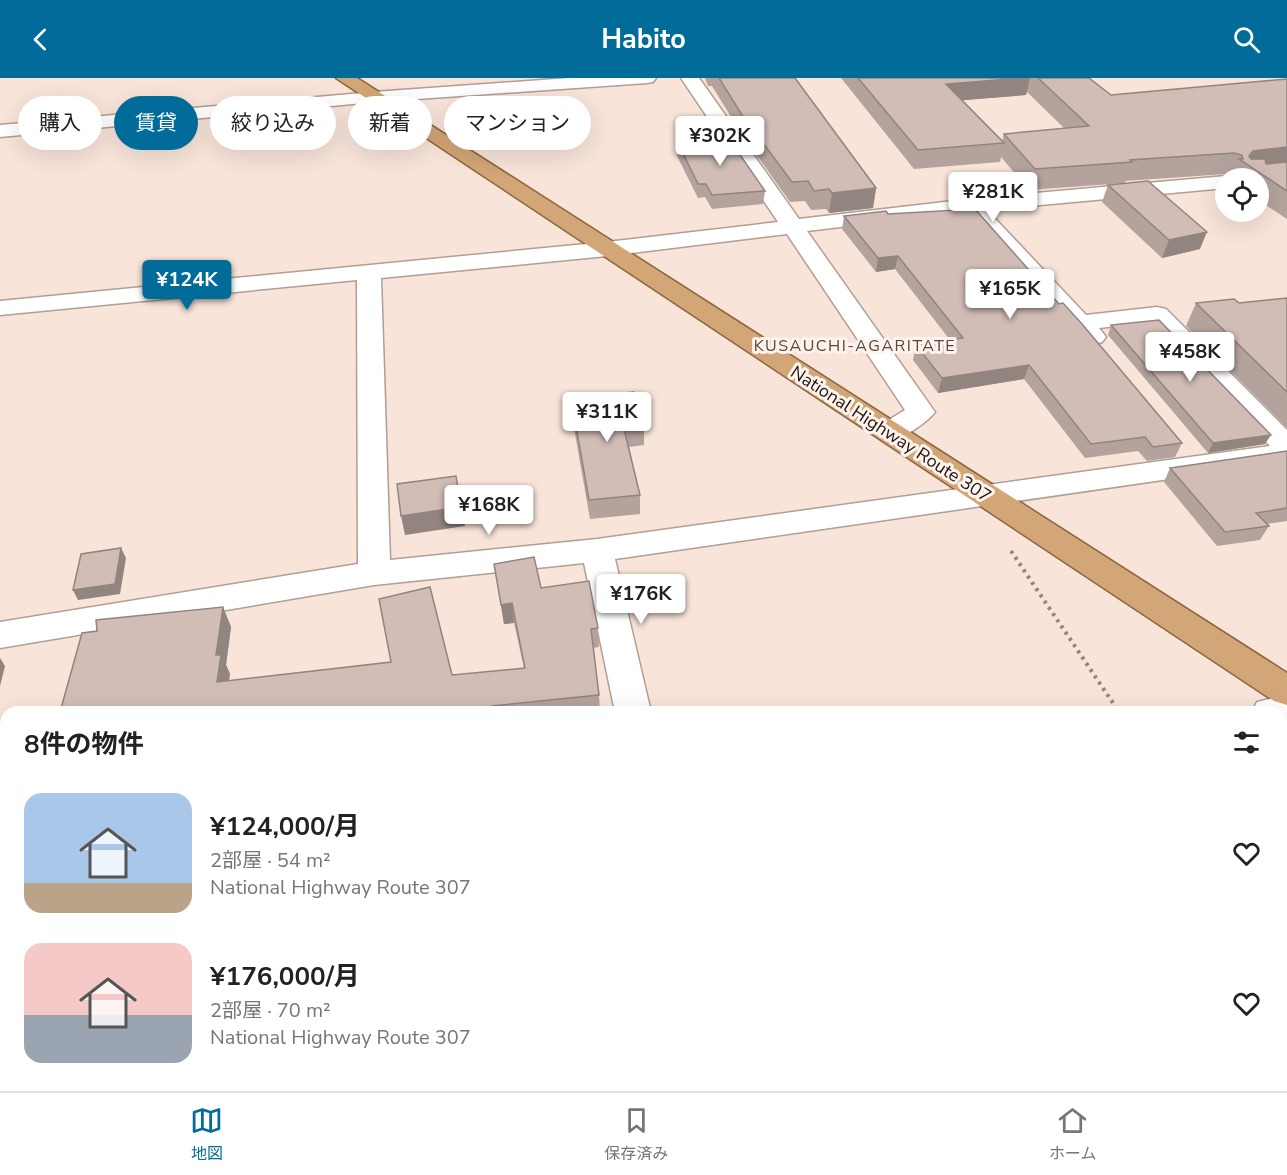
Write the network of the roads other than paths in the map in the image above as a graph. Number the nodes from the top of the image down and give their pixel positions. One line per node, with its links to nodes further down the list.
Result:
1 (345, 78): 4 (highway, National Highway Route 307)
2 (648, 78): 5 (street)
3 (690, 78): 11 (street)
4 (372, 96)
5 (388, 96)
6 (348, 99): 7 (street)
7 (0, 131)
8 (432, 135): 12 (highway, National Highway Route 307)
9 (1215, 183): 10 (street)
10 (970, 205): 11 (street); 15 (street)
11 (794, 226): 12 (street); 17 (street)
12 (607, 249): 13 (street); 17 (highway, National Highway Route 307)
13 (369, 272): 14 (street); 22 (street)
14 (0, 308)
15 (1081, 323): 16 (street); 18 (street)
16 (1111, 359)
17 (889, 432): 20 (highway, National Highway Route 307)
18 (1287, 447)
19 (1287, 453): 20 (street)
20 (986, 495): 21 (street); 24 (highway, National Highway Route 307)
21 (597, 550): 22 (street); 25 (street)
22 (374, 573): 23 (street)
23 (0, 635)
24 (1287, 691)
25 (632, 706)

